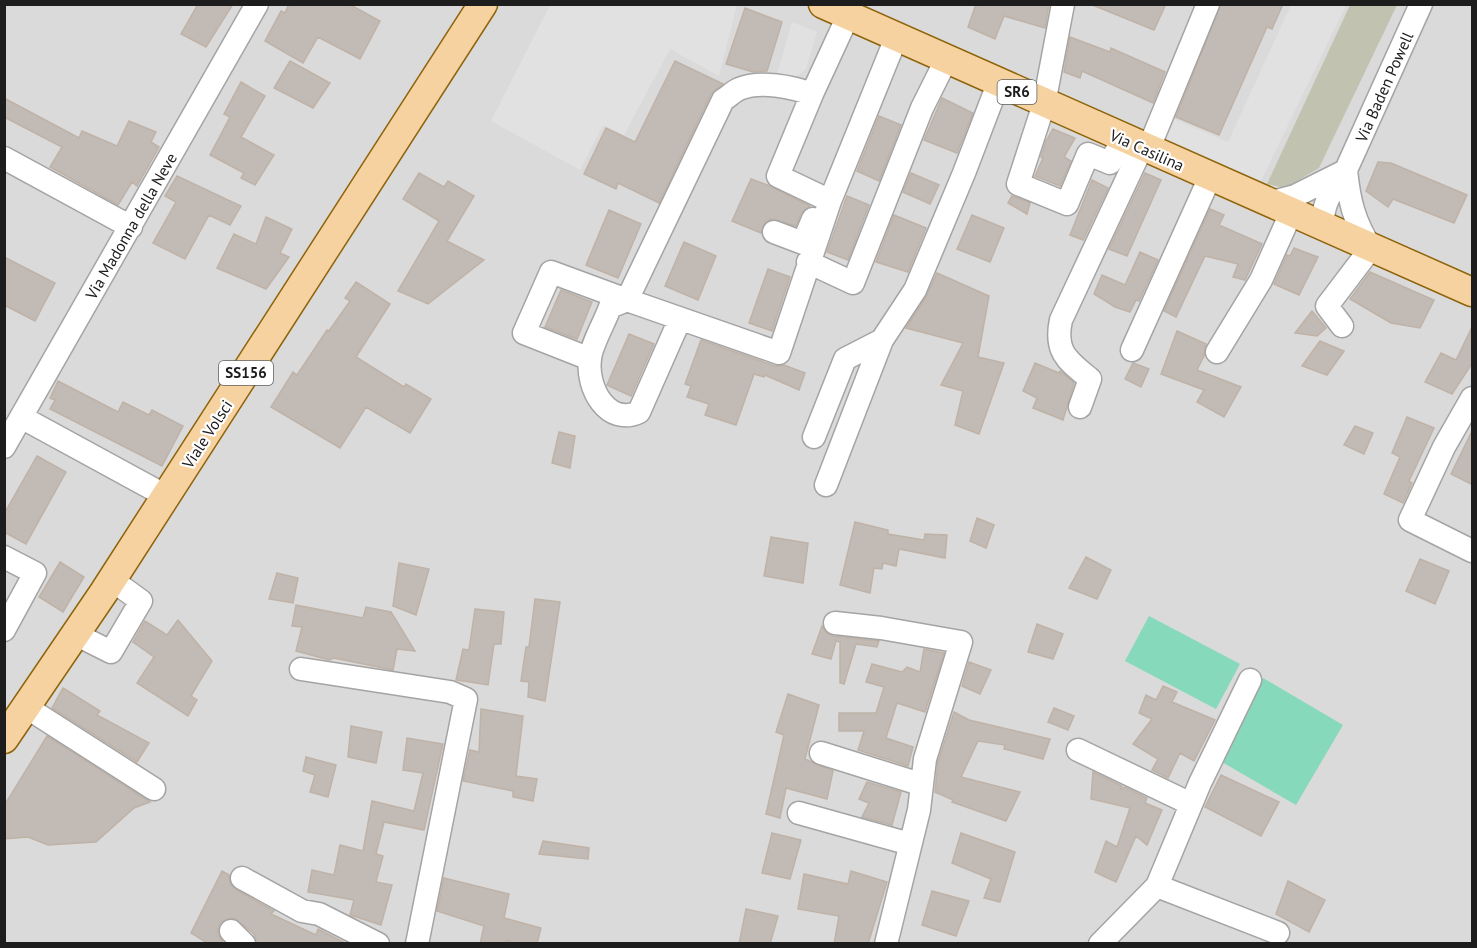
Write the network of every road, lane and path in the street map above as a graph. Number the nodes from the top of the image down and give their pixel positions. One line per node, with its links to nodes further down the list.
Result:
1 (257, 4): 18 (street, Via Madonna della Neve)
2 (483, 4): 37 (main road, Viale Volsci / SS156)
3 (1063, 4): 11 (street)
4 (1208, 4): 12 (street)
5 (1421, 4): 14 (street, Via Baden Powell)
6 (836, 10): 7 (main road, Via Casilina / SR6); 10 (street)
7 (892, 36): 8 (main road, Via Casilina / SR6); 16 (street); 22 (street)
8 (945, 60): 9 (main road, Via Casilina / SR6); 22 (street)
9 (998, 84): 11 (main road, Via Casilina / SR6); 27 (street)
10 (812, 94): 16 (street); 24 (street)
11 (1044, 104): 12 (main road, Via Casilina / SR6); 12 (street)
12 (1138, 145): 15 (main road, Via Casilina / SR6); 32 (street)
13 (4, 158): 18 (street)
14 (1346, 170): 17 (street); 19 (street, Via Baden Powell); 21 (street)
15 (1210, 177): 17 (main road, Via Casilina / SR6); 28 (street)
16 (822, 197): 20 (street)
17 (1280, 208): 19 (main road, Via Casilina / SR6); 29 (street)
18 (131, 227): 33 (street, Via Madonna della Neve)
19 (1323, 227): 21 (main road, Via Casilina / SR6)
20 (774, 232)
21 (1371, 248): 23 (main road, Via Casilina / SR6); 26 (street)
22 (808, 262): 25 (street)
23 (1473, 292)
24 (627, 300): 25 (street); 30 (street); 30 (street)
25 (680, 319): 30 (street)
26 (1342, 326)
27 (882, 340): 34 (street); 36 (street)
28 (1132, 350)
29 (1217, 352)
30 (590, 359)
31 (1473, 398): 38 (street)
32 (1080, 407)
33 (21, 417): 35 (street, Via Madonna della Neve); 37 (street)
34 (814, 437)
35 (4, 447)
36 (826, 485)
37 (166, 496): 40 (main road, Viale Volsci / SS156)
38 (1473, 551)
39 (4, 557): 42 (street)
40 (112, 580): 43 (main road, Viale Volsci / SS156); 43 (street)
41 (835, 623): 50 (street)
42 (4, 630)
43 (75, 634): 46 (main road, Viale Volsci / SS156)
44 (301, 669): 59 (street)
45 (1250, 680): 52 (street)
46 (26, 707): 47 (main road, Viale Volsci / SS156); 51 (street)
47 (4, 739)
48 (1078, 750): 52 (street)
49 (821, 753): 50 (street)
50 (920, 784): 54 (street)
51 (154, 789)
52 (1191, 804): 56 (street)
53 (799, 813): 54 (street)
54 (910, 844): 60 (street)
55 (242, 878): 58 (street)
56 (1157, 886): 57 (street); 61 (street)
57 (1278, 933)
58 (378, 944)
59 (417, 944)
60 (886, 944)
61 (1100, 944)

